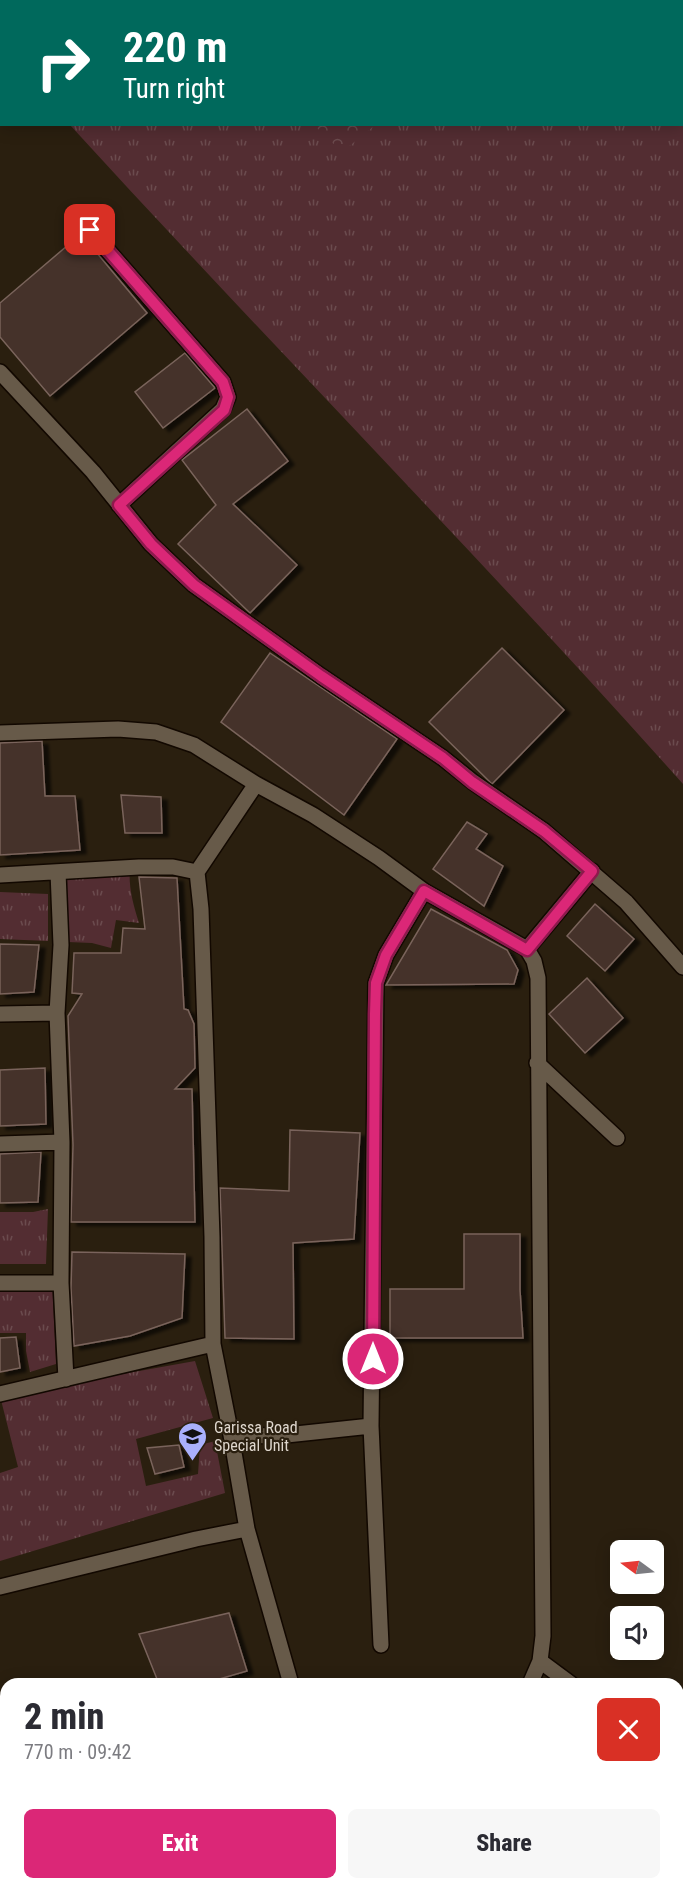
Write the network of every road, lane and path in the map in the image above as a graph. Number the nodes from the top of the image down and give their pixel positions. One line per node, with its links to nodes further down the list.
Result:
1 (90, 230): 3 (street)
2 (0, 372): 3 (street)
3 (119, 505): 6 (street)
4 (0, 733): 5 (street)
5 (256, 784): 8 (street); 10 (street)
6 (592, 871): 11 (street); 12 (street)
7 (58, 872): 8 (street); 9 (street); 13 (street)
8 (197, 872): 21 (street)
9 (0, 875)
10 (424, 891): 11 (street); 24 (street)
11 (527, 950): 15 (street)
12 (683, 967)
13 (57, 1013): 14 (street); 17 (street)
14 (0, 1014)
15 (537, 1063): 16 (street); 29 (street)
16 (617, 1138)
17 (62, 1142): 18 (street); 20 (street)
18 (0, 1144)
19 (0, 1283): 20 (street)
20 (62, 1283): 22 (street)
21 (213, 1344): 22 (street); 25 (street)
22 (66, 1379): 23 (street)
23 (0, 1394)
24 (371, 1426): 25 (street); 28 (street)
25 (231, 1435): 26 (street)
26 (247, 1529): 27 (street); 30 (street)
27 (0, 1587)
28 (381, 1645)
29 (540, 1661): 31 (street); 32 (street)
30 (289, 1678)
31 (533, 1678)
32 (564, 1678)

